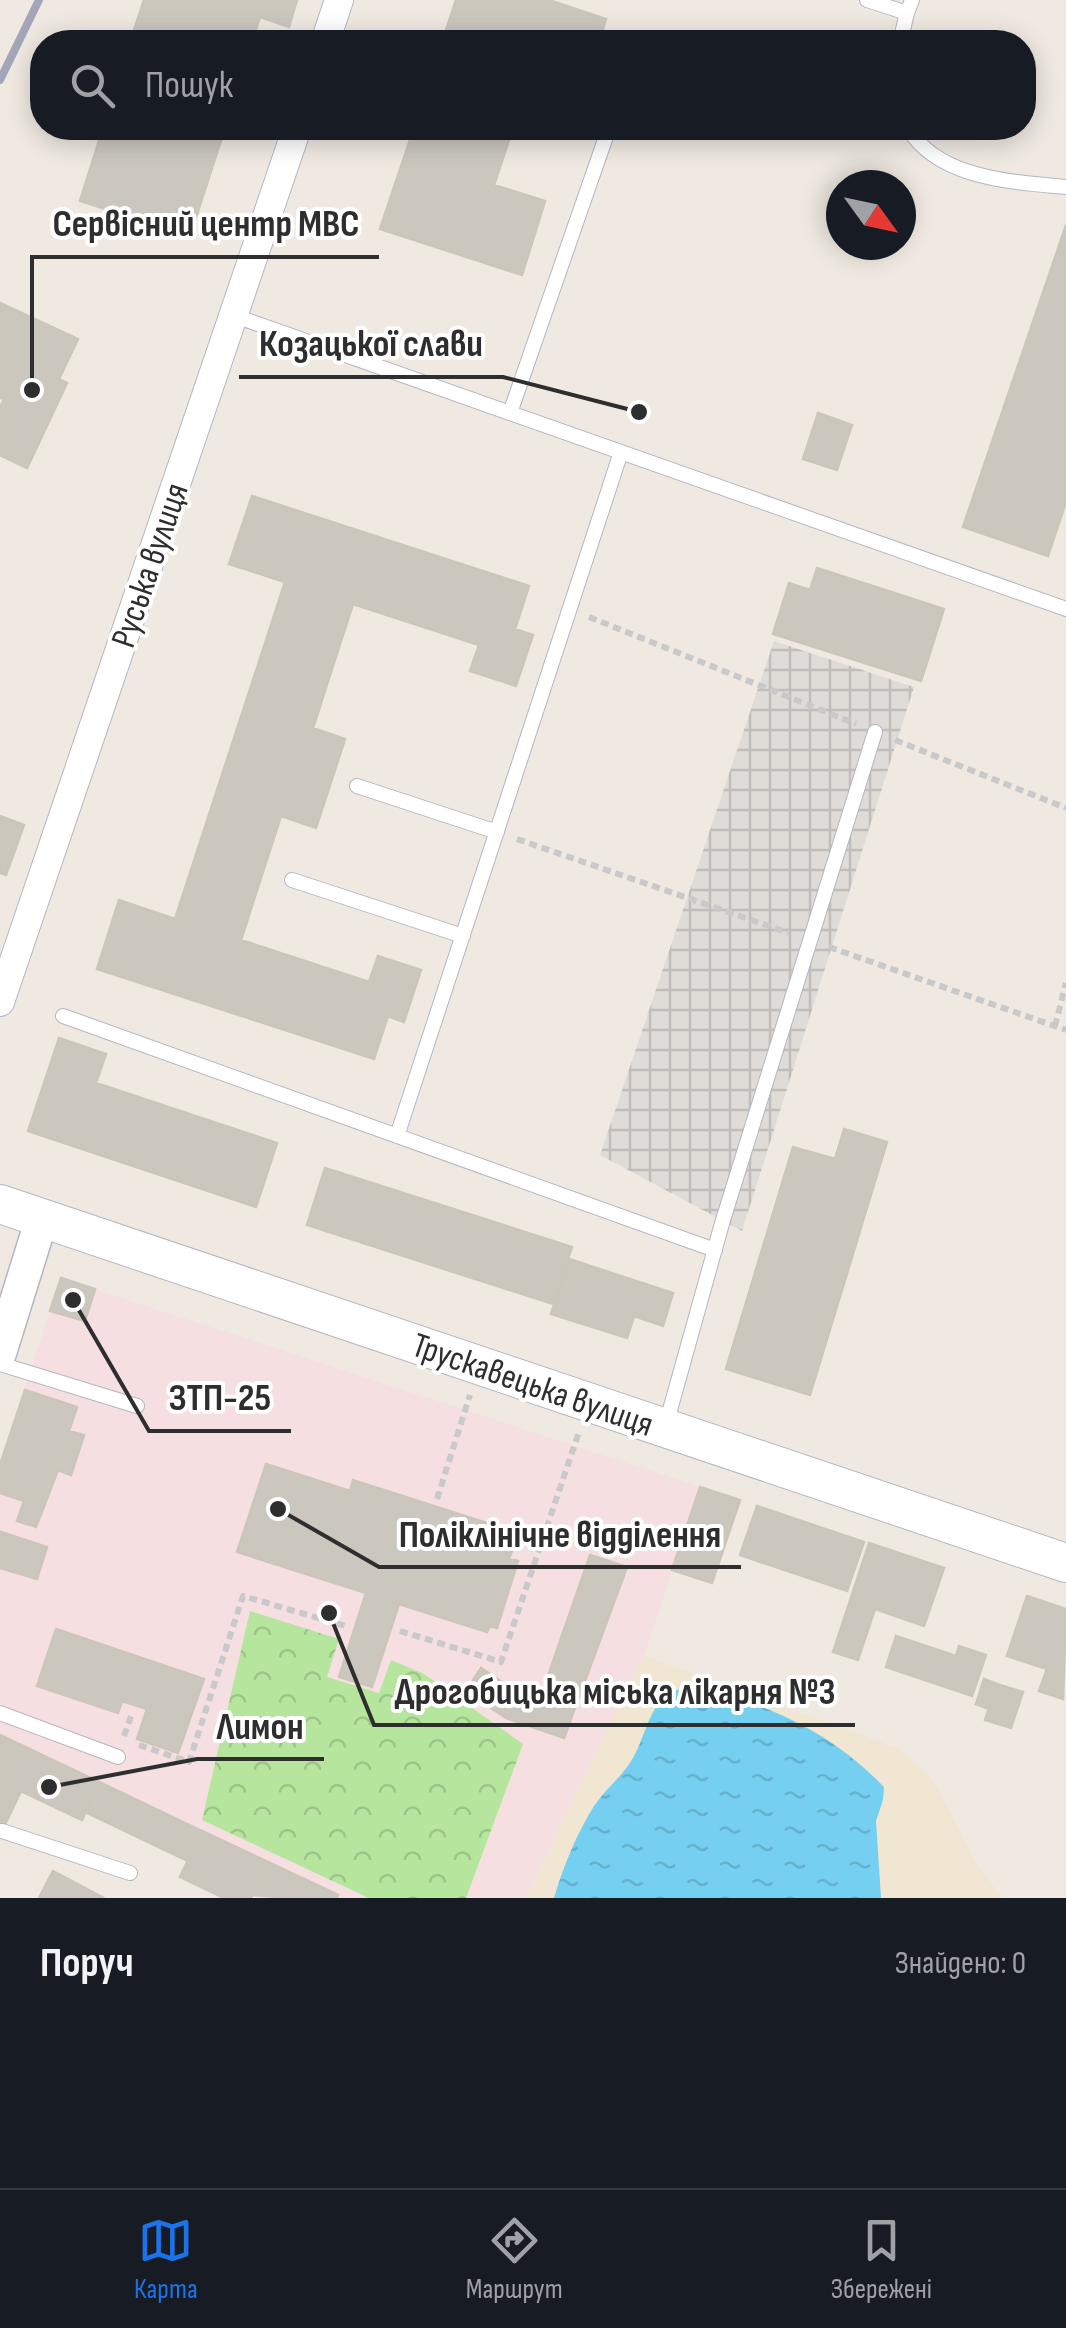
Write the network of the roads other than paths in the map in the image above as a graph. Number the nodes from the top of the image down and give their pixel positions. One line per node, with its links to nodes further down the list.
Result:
1 (339, 0): 4 (street)
2 (867, 0): 3 (lane)
3 (909, 7)
4 (329, 30)
5 (293, 140): 9 (street, Руська вулиця)
6 (605, 140): 10 (lane)
7 (916, 140): 8 (lane)
8 (1066, 187)
9 (235, 316): 10 (lane); 18 (street, Руська вулиця)
10 (510, 413): 11 (lane)
11 (622, 452): 12 (lane); 15 (lane)
12 (1066, 609)
13 (875, 732): 23 (lane)
14 (357, 786): 15 (lane)
15 (497, 832): 17 (lane)
16 (292, 880): 17 (lane)
17 (463, 936): 20 (lane)
18 (0, 1002)
19 (64, 1016): 20 (lane)
20 (397, 1136): 23 (lane)
21 (0, 1204): 22 (main road, Трускавецька вулиця)
22 (42, 1218): 24 (street); 27 (main road, Трускавецька вулиця)
23 (715, 1250): 27 (lane)
24 (0, 1354)
25 (0, 1364): 26 (lane)
26 (137, 1406)
27 (665, 1428): 28 (main road, Трускавецька вулиця)
28 (1066, 1564)
29 (0, 1713): 30 (lane)
30 (118, 1757)
31 (2, 1831): 32 (lane)
32 (130, 1874)

